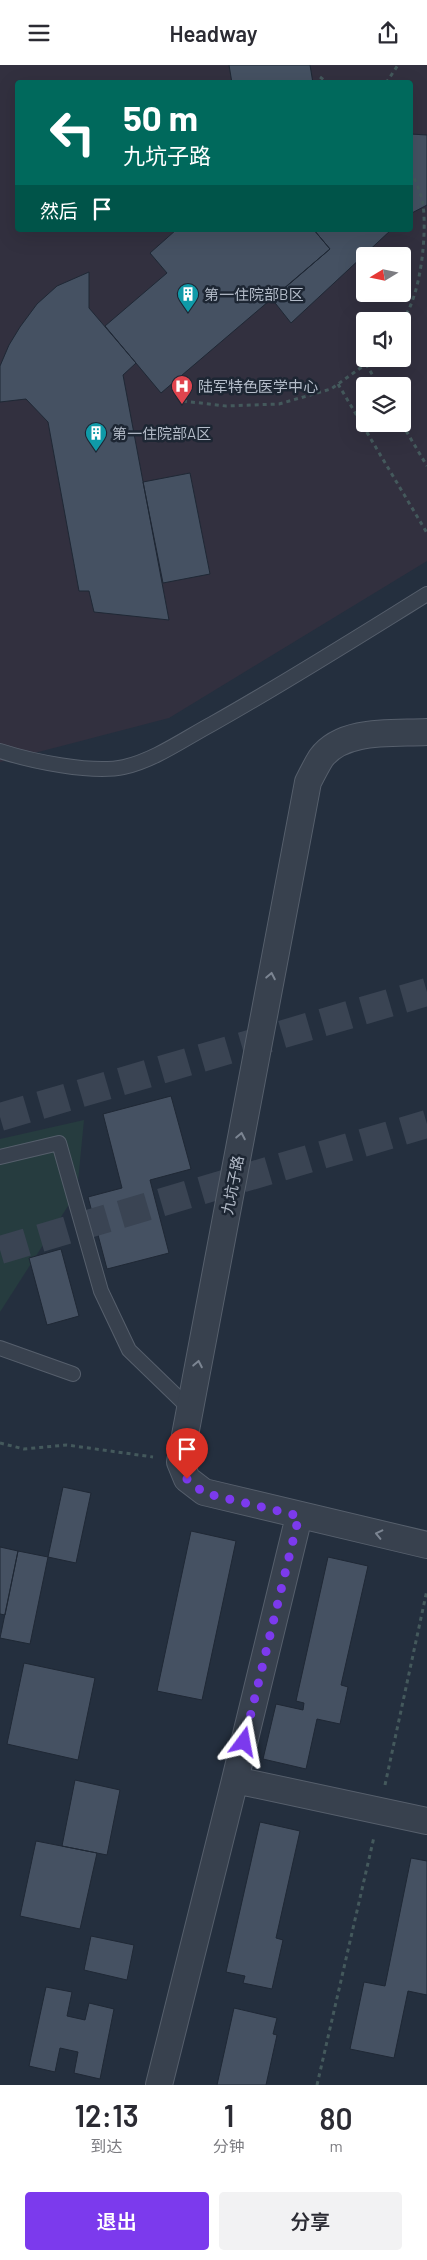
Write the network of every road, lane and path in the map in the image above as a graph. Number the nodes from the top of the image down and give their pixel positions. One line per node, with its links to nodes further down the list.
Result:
1 (398, 65): 4 (path)
2 (320, 77): 3 (path)
3 (324, 80)
4 (388, 80)
5 (413, 175): 6 (path)
6 (408, 312)
7 (362, 367): 8 (path)
8 (338, 384): 9 (path); 12 (path)
9 (183, 401)
10 (407, 432): 11 (path)
11 (427, 466)
12 (427, 533)
13 (427, 594): 15 (lane)
14 (427, 732): 19 (street, 九坑子路, one-way to 14)
15 (0, 751)
16 (0, 1157): 19 (lane)
17 (0, 1348): 18 (lane)
18 (72, 1374)
19 (190, 1409): 21 (street, 九坑子路)
20 (0, 1443): 21 (path)
21 (180, 1462): 22 (street)
22 (299, 1516): 23 (street, one-way to 22); 24 (street)
23 (427, 1545)
24 (235, 1780): 25 (street); 26 (street)
25 (427, 1821)
26 (158, 2085)

